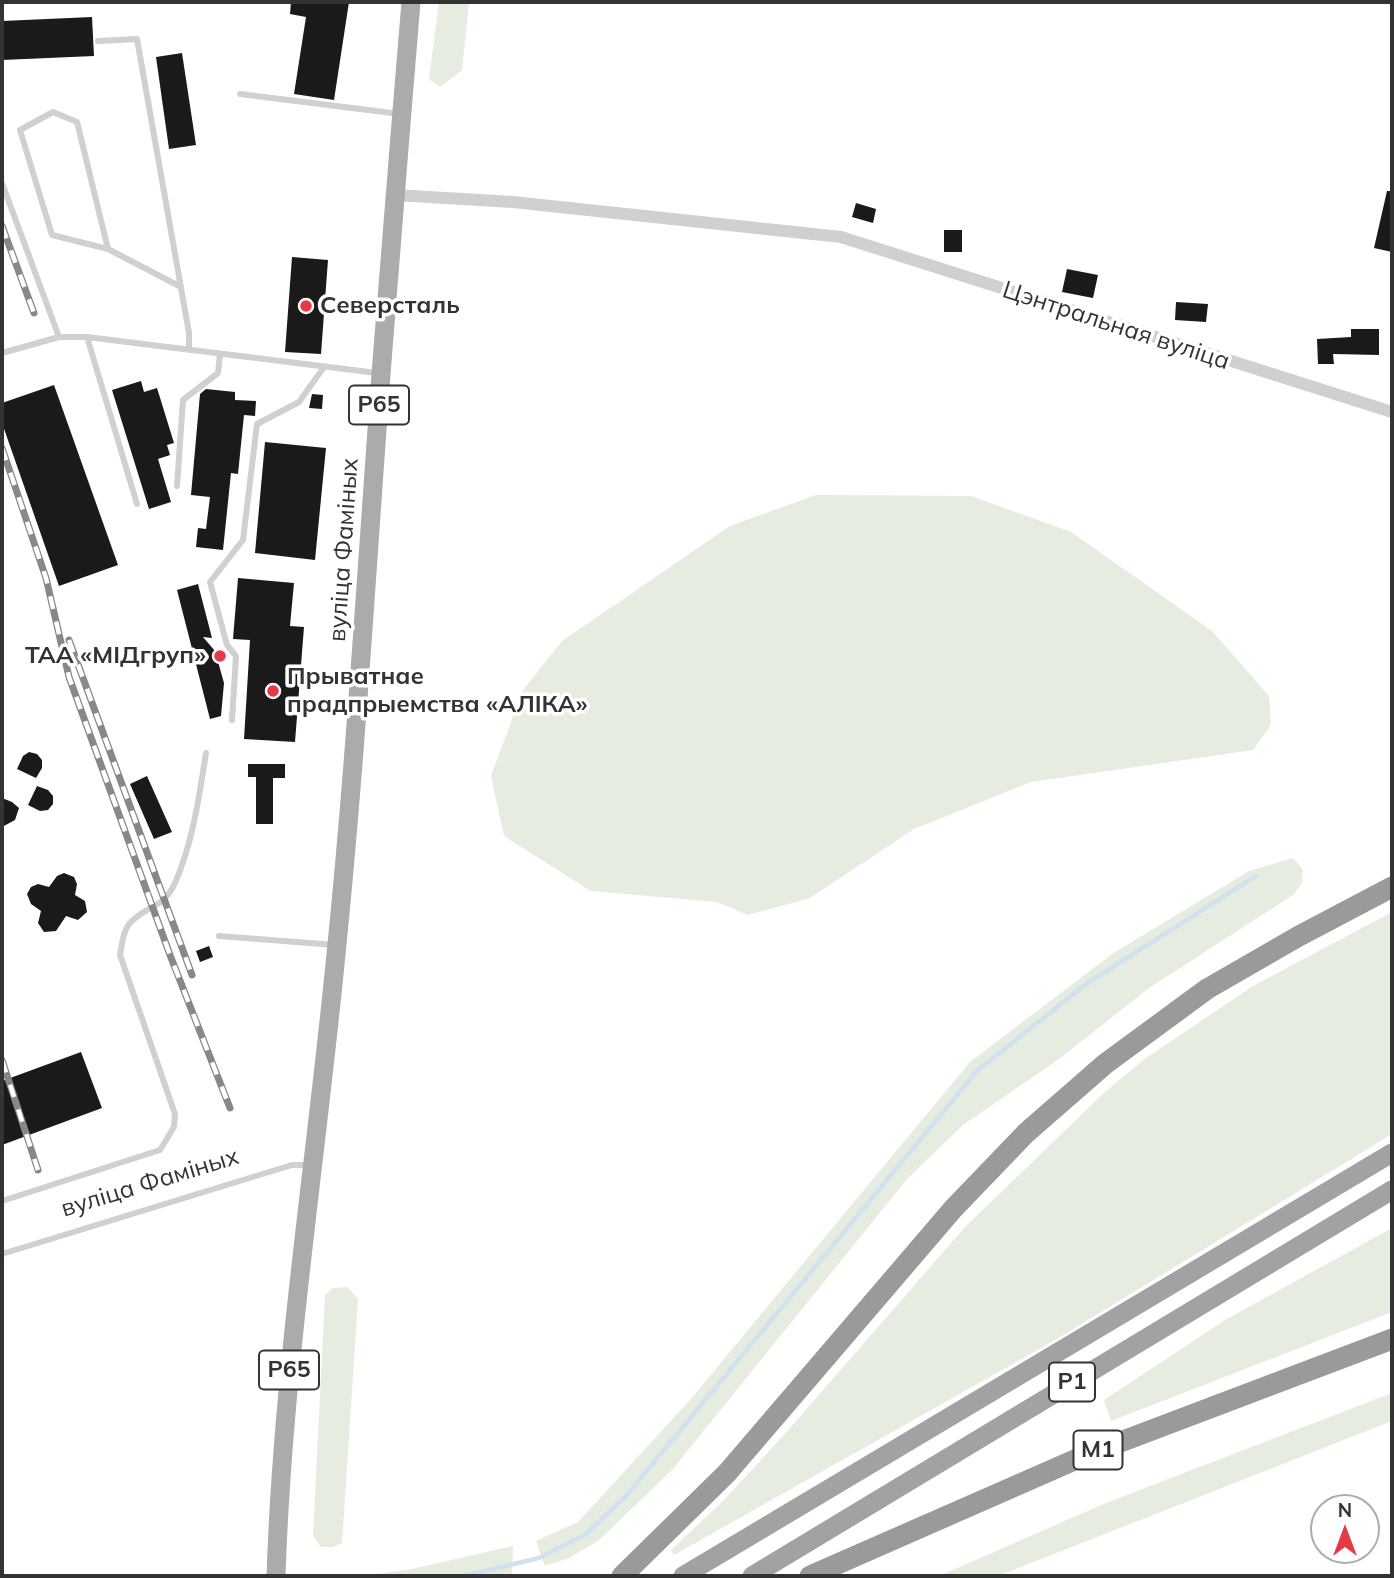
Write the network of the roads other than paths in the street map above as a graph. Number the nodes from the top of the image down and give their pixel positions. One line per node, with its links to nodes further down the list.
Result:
1 (411, 2): 4 (main road, вуліца Фаміных / Р65)
2 (99, 41): 8 (lane)
3 (240, 94): 4 (lane)
4 (402, 114): 6 (main road, вуліца Фаміных / Р65)
5 (2, 183): 9 (lane)
6 (395, 195): 15 (main road, вуліца Фаміных / Р65); 16 (street, Цэнтральная вуліца)
7 (108, 248): 7 (lane); 8 (lane)
8 (181, 287): 11 (lane)
9 (60, 337): 10 (lane); 12 (lane)
10 (87, 337): 11 (lane); 18 (lane)
11 (189, 350): 13 (lane)
12 (2, 353)
13 (220, 354): 14 (lane); 17 (lane)
14 (324, 367): 15 (lane); 19 (lane)
15 (381, 374): 23 (main road, вуліца Фаміных / Р65)
16 (1392, 412)
17 (177, 486)
18 (137, 504)
19 (232, 720)
20 (206, 753): 27 (lane)
21 (1392, 887): 31 (highway)
22 (219, 936): 23 (lane)
23 (337, 945): 25 (main road, Р65)
24 (1392, 1153): 32 (highway, Р1)
25 (313, 1165): 28 (lane, вуліца Фаміных); 30 (main road, Р65)
26 (1392, 1190): 33 (highway, Р1)
27 (2, 1201)
28 (2, 1254)
29 (1392, 1339): 34 (highway, М1)
30 (276, 1576)
31 (622, 1576)
32 (683, 1576)
33 (752, 1576)
34 (810, 1576)

